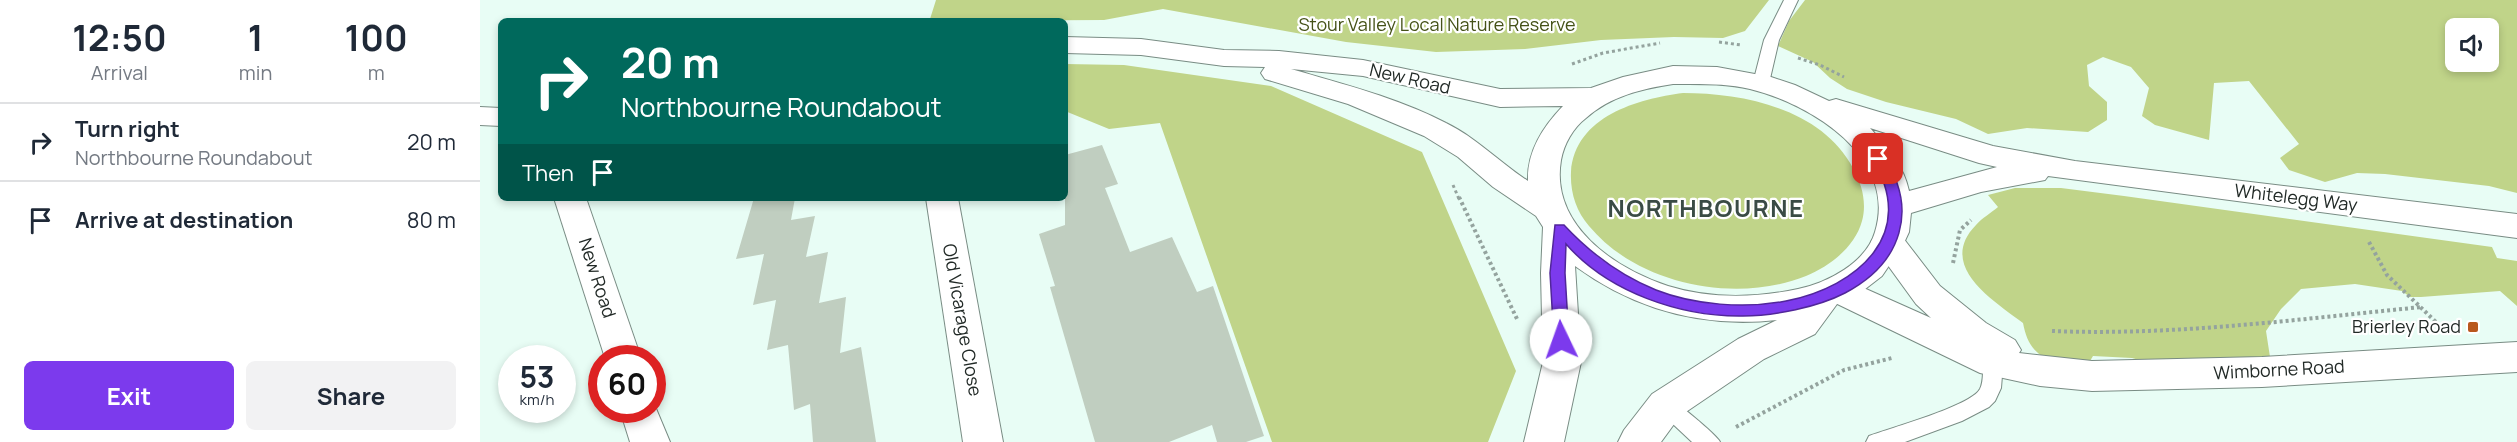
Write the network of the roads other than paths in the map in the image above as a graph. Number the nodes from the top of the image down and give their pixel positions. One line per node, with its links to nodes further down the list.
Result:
1 (1791, 0): 4 (lane)
2 (1068, 45): 3 (main road, New Road)
3 (1224, 58): 5 (main road, New Road); 13 (main road, New Road)
4 (1761, 83): 5 (main road); 6 (main road)
5 (1595, 97): 13 (main road)
6 (1803, 97): 9 (main road, Whitelegg Way); 12 (main road)
7 (480, 116): 8 (main road)
8 (498, 117)
9 (2075, 171): 12 (main road, Whitelegg Way); 14 (main road, Whitelegg Way)
10 (571, 201): 17 (main road, New Road)
11 (943, 201): 25 (main road, Old Vicarage Close)
12 (1896, 206): 15 (main road)
13 (1554, 218): 16 (main road, New Road); 26 (main road)
14 (2517, 226)
15 (1888, 243): 16 (main road); 20 (main road, Wimborne Road)
16 (1832, 293): 19 (main road, Wimborne Road); 21 (main road)
17 (619, 345)
18 (2517, 357): 20 (main road, Wimborne Road)
19 (1993, 363): 20 (main road, Wimborne Road); 28 (lane)
20 (2040, 372)
21 (1666, 405): 23 (lane); 27 (main road)
22 (643, 423): 24 (main road)
23 (1708, 441)
24 (650, 442)
25 (983, 442)
26 (1544, 442)
27 (1638, 442)
28 (1877, 442)

